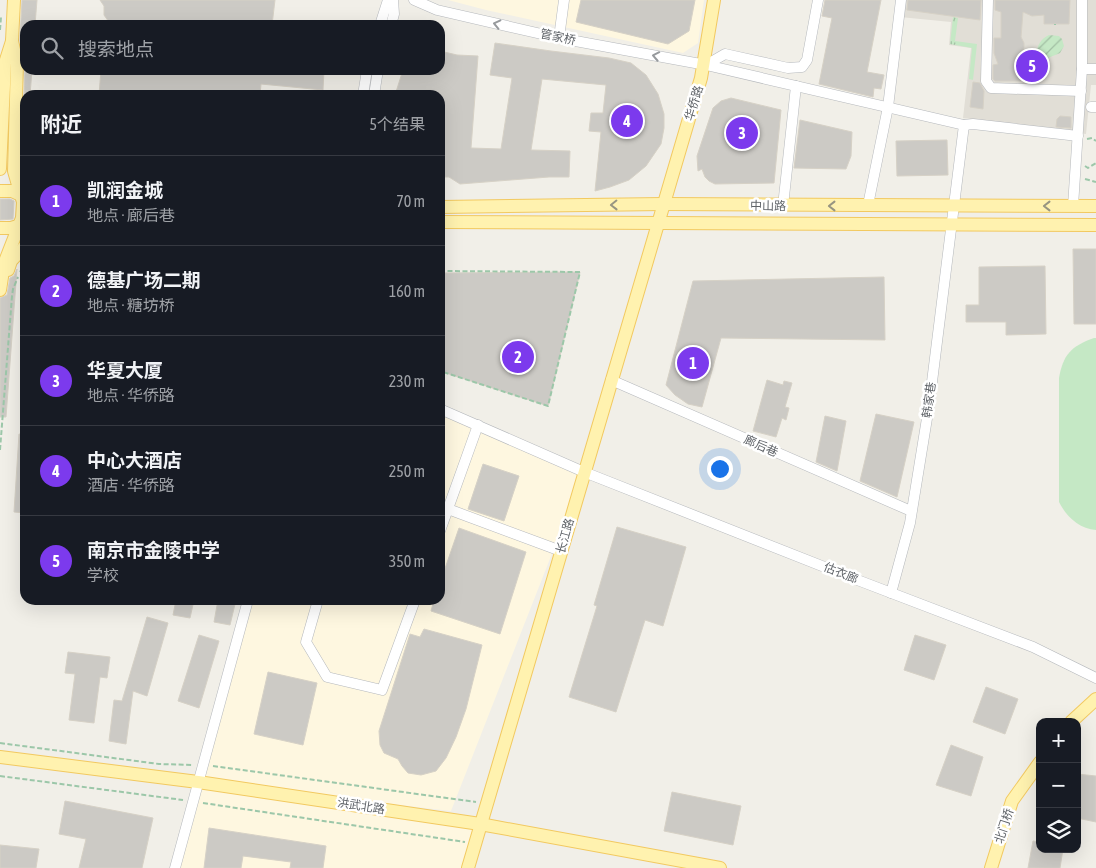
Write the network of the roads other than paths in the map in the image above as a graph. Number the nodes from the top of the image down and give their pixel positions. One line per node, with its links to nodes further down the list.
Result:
1 (14, 0): 14 (main road)
2 (388, 0): 11 (street)
3 (393, 0): 12 (street)
4 (414, 0): 13 (street, 管家桥, one-way to 4)
5 (564, 0): 13 (street)
6 (714, 0): 15 (main road, 华侨路)
7 (818, 0): 15 (street)
8 (901, 0): 24 (street)
9 (988, 0): 23 (street)
10 (1082, 0): 16 (street)
11 (382, 20)
12 (392, 20)
13 (559, 38): 15 (street, 管家桥, one-way to 13)
14 (12, 41): 26 (main road); 27 (main road)
15 (705, 65): 20 (street, 管家桥); 34 (main road, 华侨路)
16 (1082, 69): 17 (street); 23 (street)
17 (1096, 69)
18 (366, 75): 21 (street)
19 (377, 75): 22 (street)
20 (796, 86): 24 (street, 管家桥); 35 (street)
21 (364, 90)
22 (375, 90)
23 (1081, 91): 28 (street)
24 (888, 107): 25 (street, 管家桥); 36 (street)
25 (964, 125): 28 (street, 管家桥); 37 (street, 韩家巷)
26 (15, 129): 29 (main road); 31 (main road)
27 (1, 132): 30 (main road)
28 (1083, 137): 38 (street)
29 (20, 151)
30 (0, 169)
31 (20, 190)
32 (0, 192): 33 (main road)
33 (20, 198)
34 (663, 204): 35 (main road, 中山路); 40 (main road, 中山路, one-way to 40); 43 (main road, 长江路)
35 (783, 206): 36 (main road, 中山路, one-way to 35)
36 (868, 206): 37 (main road, 中山路)
37 (954, 206): 38 (main road, 中山路, one-way to 37); 44 (street, 韩家巷)
38 (1073, 206): 39 (main road, 中山路)
39 (1096, 206)
40 (445, 207)
41 (445, 222): 43 (main road, 中山路)
42 (445, 222): 44 (street)
43 (657, 223): 44 (main road, 中山路); 53 (main road, 长江路)
44 (946, 224): 45 (street); 58 (street, 韩家巷)
45 (1038, 224): 46 (main road)
46 (1057, 224): 47 (street)
47 (1096, 224)
48 (20, 225): 49 (street)
49 (0, 228)
50 (20, 229): 52 (main road)
51 (20, 252): 52 (main road)
52 (0, 291)
53 (611, 380): 56 (main road, 长江路); 58 (street, 廊后巷)
54 (445, 411): 55 (street, 估衣廊)
55 (478, 425): 56 (street, 估衣廊); 57 (street)
56 (584, 472): 60 (main road, 长江路); 61 (street, 估衣廊)
57 (448, 509): 59 (street); 60 (street)
58 (911, 512): 61 (street, 韩家巷)
59 (445, 517)
60 (561, 551): 71 (main road, 长江路)
61 (891, 593): 65 (street, 估衣廊)
62 (247, 605): 70 (street)
63 (315, 605): 64 (street)
64 (413, 605)
65 (1096, 678)
66 (1096, 699): 67 (main road)
67 (1075, 718)
68 (0, 757): 70 (main road, 洪武北路)
69 (1039, 763): 75 (main road, 北门桥)
70 (198, 782): 71 (main road, 洪武北路); 73 (street)
71 (480, 824): 72 (main road, 洪武北路); 74 (main road, 长江路)
72 (714, 867)
73 (175, 868)
74 (468, 868)
75 (990, 868)

